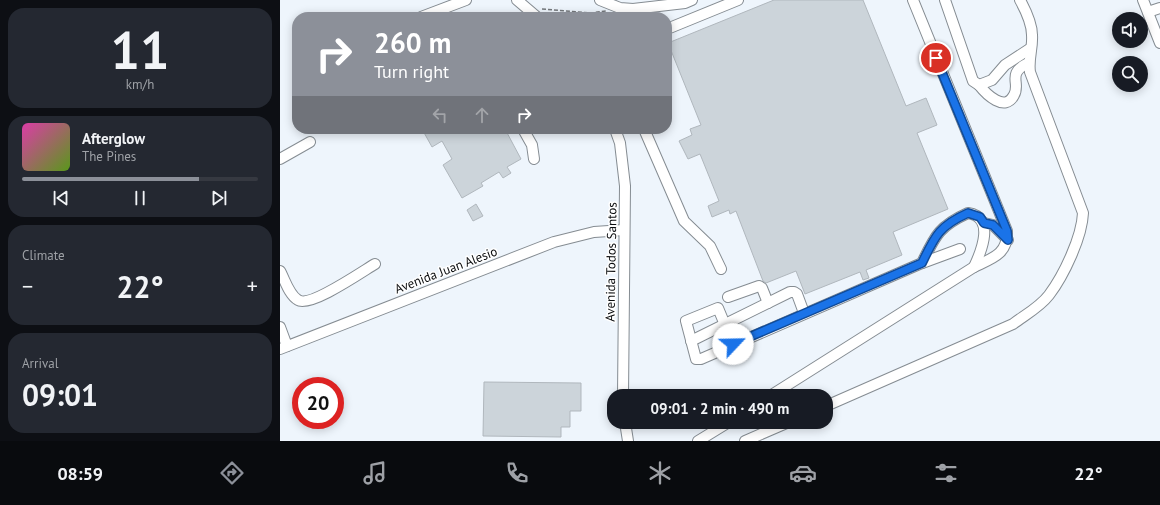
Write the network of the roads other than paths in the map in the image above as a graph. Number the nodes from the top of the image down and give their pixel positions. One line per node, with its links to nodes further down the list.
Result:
1 (466, 0): 11 (street)
2 (517, 0): 12 (street)
3 (600, 0): 4 (street)
4 (692, 0)
5 (738, 0): 14 (street)
6 (912, 0): 27 (street)
7 (945, 0): 18 (street)
8 (1020, 0): 16 (street)
9 (1143, 0): 13 (street)
10 (1160, 8): 13 (street)
11 (434, 12)
12 (532, 12)
13 (1148, 12): 15 (street)
14 (672, 27)
15 (1160, 41)
16 (1031, 48): 17 (street); 18 (street)
17 (1028, 63): 18 (street); 44 (street)
18 (978, 85)
19 (525, 134): 24 (street)
20 (617, 134): 26 (street, Avenida Todos Santos)
21 (646, 134): 32 (street)
22 (310, 142): 23 (street)
23 (280, 159)
24 (534, 159)
25 (984, 223): 27 (street); 29 (street); 31 (street)
26 (624, 230): 41 (street, Avenida Juan Alesio); 42 (street, Avenida Todos Santos)
27 (1008, 240): 31 (street)
28 (960, 249): 29 (street)
29 (922, 263): 36 (street)
30 (375, 264): 33 (street)
31 (974, 267): 43 (street)
32 (721, 269)
33 (280, 271)
34 (728, 297): 35 (street)
35 (768, 303): 36 (street); 37 (street)
36 (804, 313): 40 (street)
37 (724, 324): 39 (street); 39 (street); 40 (street)
38 (280, 327): 41 (street)
39 (691, 341): 40 (street)
40 (733, 344)
41 (284, 347)
42 (623, 389)
43 (781, 389)
44 (833, 403)
45 (626, 429): 48 (street)
46 (717, 429): 49 (street)
47 (773, 429): 50 (street)
48 (628, 441)
49 (698, 441)
50 (746, 441)

